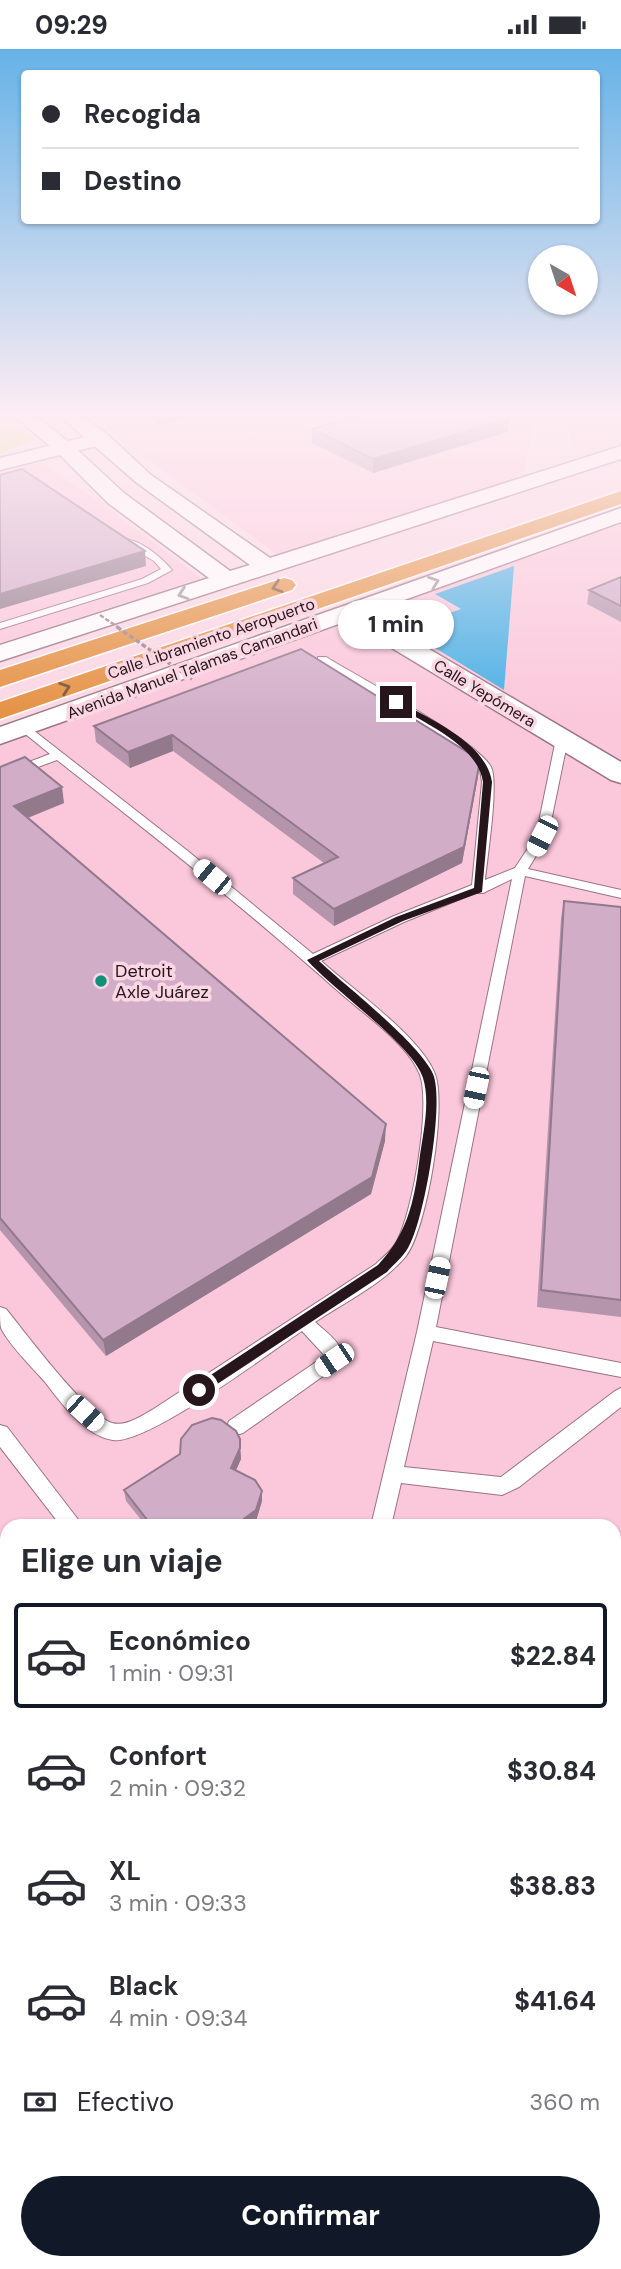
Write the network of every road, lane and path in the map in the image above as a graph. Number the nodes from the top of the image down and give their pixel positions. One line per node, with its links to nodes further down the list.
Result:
1 (144, 519): 9 (main road)
2 (200, 519): 8 (main road)
3 (418, 519): 8 (main road)
4 (484, 519): 17 (highway, Calle Libramiento Aeropuerto, one-way to 17)
5 (558, 519): 18 (highway, Calle Libramiento Aeropuerto, one-way to 5)
6 (611, 519): 10 (main road, Avenida Manuel Talamas Camandari, one-way to 6)
7 (117, 535): 12 (lane)
8 (268, 567): 9 (main road)
9 (227, 580): 11 (main road, one-way to 11)
10 (349, 612): 19 (main road, Avenida Manuel Talamas Camandari); 21 (main road, Calle Yepómera)
11 (96, 619): 13 (main road); 15 (highway); 16 (path, bridge)
12 (0, 626)
13 (0, 653)
14 (321, 659): 26 (lane)
15 (0, 662)
16 (192, 679)
17 (0, 680)
18 (0, 711)
19 (24, 728): 20 (main road, Avenida Manuel Talamas Camandari); 22 (lane)
20 (0, 736)
21 (562, 739): 23 (main road, Calle Yepómera); 25 (lane)
22 (59, 755): 24 (lane); 28 (lane)
23 (621, 774)
24 (0, 777)
25 (520, 871): 26 (lane); 27 (lane); 31 (lane)
26 (478, 890): 28 (lane)
27 (621, 894)
28 (312, 960): 30 (lane)
29 (0, 1314): 30 (lane)
30 (304, 1322): 34 (lane)
31 (426, 1332): 32 (lane); 36 (lane)
32 (621, 1370)
33 (621, 1396): 36 (lane)
34 (236, 1427)
35 (0, 1433): 37 (lane)
36 (394, 1474): 38 (lane)
37 (68, 1519)
38 (383, 1519)

